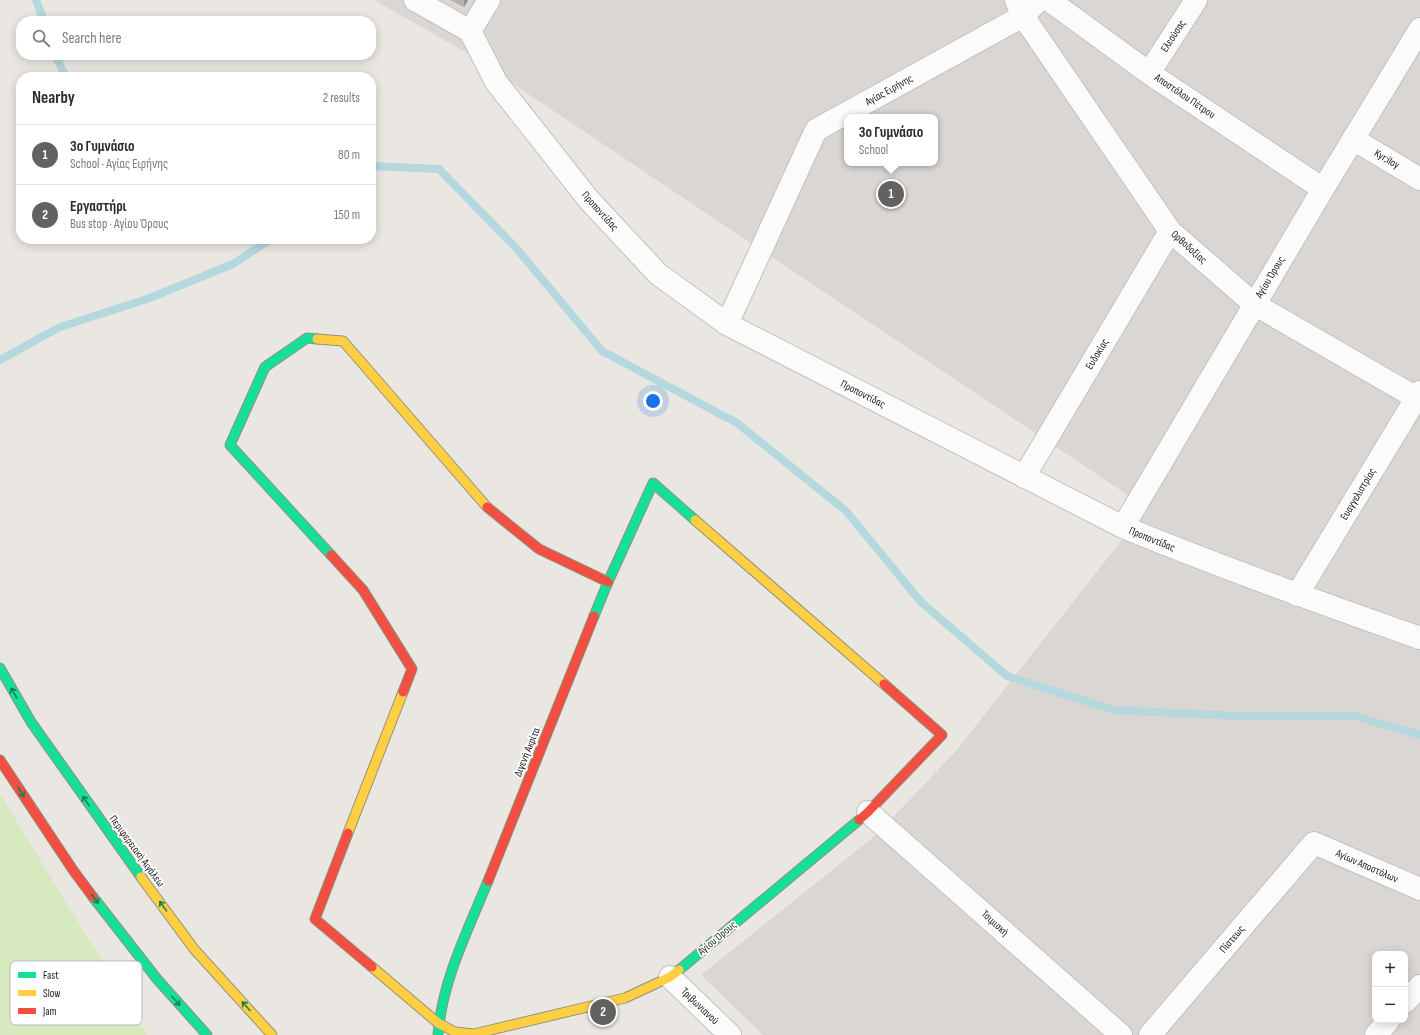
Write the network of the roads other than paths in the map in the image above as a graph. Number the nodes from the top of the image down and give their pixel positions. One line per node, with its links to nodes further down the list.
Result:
1 (415, 0): 8 (street)
2 (489, 0): 8 (street)
3 (1039, 0): 6 (street, Αγίας Ειρήνης)
4 (1049, 0): 9 (street, Αποστόλου Πέτρου)
5 (1196, 0): 9 (street, Ελεούσας)
6 (1020, 8): 13 (street, Ορθοδοξίας); 15 (street, Αγίας Ειρήνης)
7 (1420, 29): 10 (street, Αγίου Όρους)
8 (470, 31): 15 (street, Προποντίδας)
9 (1149, 73): 12 (street, Αποστόλου Πέτρου)
10 (1354, 139): 11 (street, Kyr;iloy); 12 (street, Αγίου Όρους)
11 (1420, 179)
12 (1323, 189): 14 (street, Αγίου Όρους)
13 (1170, 231): 14 (street, Ορθοδοξίας); 17 (street, Ευδοκίας)
14 (1254, 304): 16 (street, Ορθοδοξίας); 18 (street, Αγίου Όρους)
15 (728, 324): 17 (street, Προποντίδας)
16 (1419, 397): 20 (street, Ευαγγελιστρίας)
17 (1024, 477): 18 (street, Προποντίδας)
18 (1123, 527): 20 (street, Προποντίδας)
19 (608, 582): 23 (street, Διγενή Ακρίτα); 31 (street, Διγενή Ακρίτα); 31 (street, Αγίου Όρους)
20 (1297, 595): 21 (street, Προποντίδας)
21 (1420, 638)
22 (0, 668): 34 (street, Περιφερειακή Αιγάλεω, one-way to 22)
23 (942, 735): 25 (street, Αγίου Όρους)
24 (0, 760): 33 (street, one-way to 33)
25 (868, 812): 28 (street, Αγίου Όρους); 37 (street, Τσιμισκή)
26 (1314, 843): 27 (street, Αγίων Αποστόλων); 38 (street, Πίστεως)
27 (1420, 889)
28 (670, 977): 31 (street, Αγίου Όρους); 36 (street, Τριβωνιανού)
29 (1420, 986): 30 (street)
30 (1408, 999)
31 (438, 1023): 35 (street, Διγενή Ακρίτα)
32 (1386, 1023): 39 (street)
33 (207, 1035)
34 (272, 1035)
35 (438, 1035)
36 (730, 1035)
37 (1121, 1035)
38 (1150, 1035)
39 (1376, 1035)

